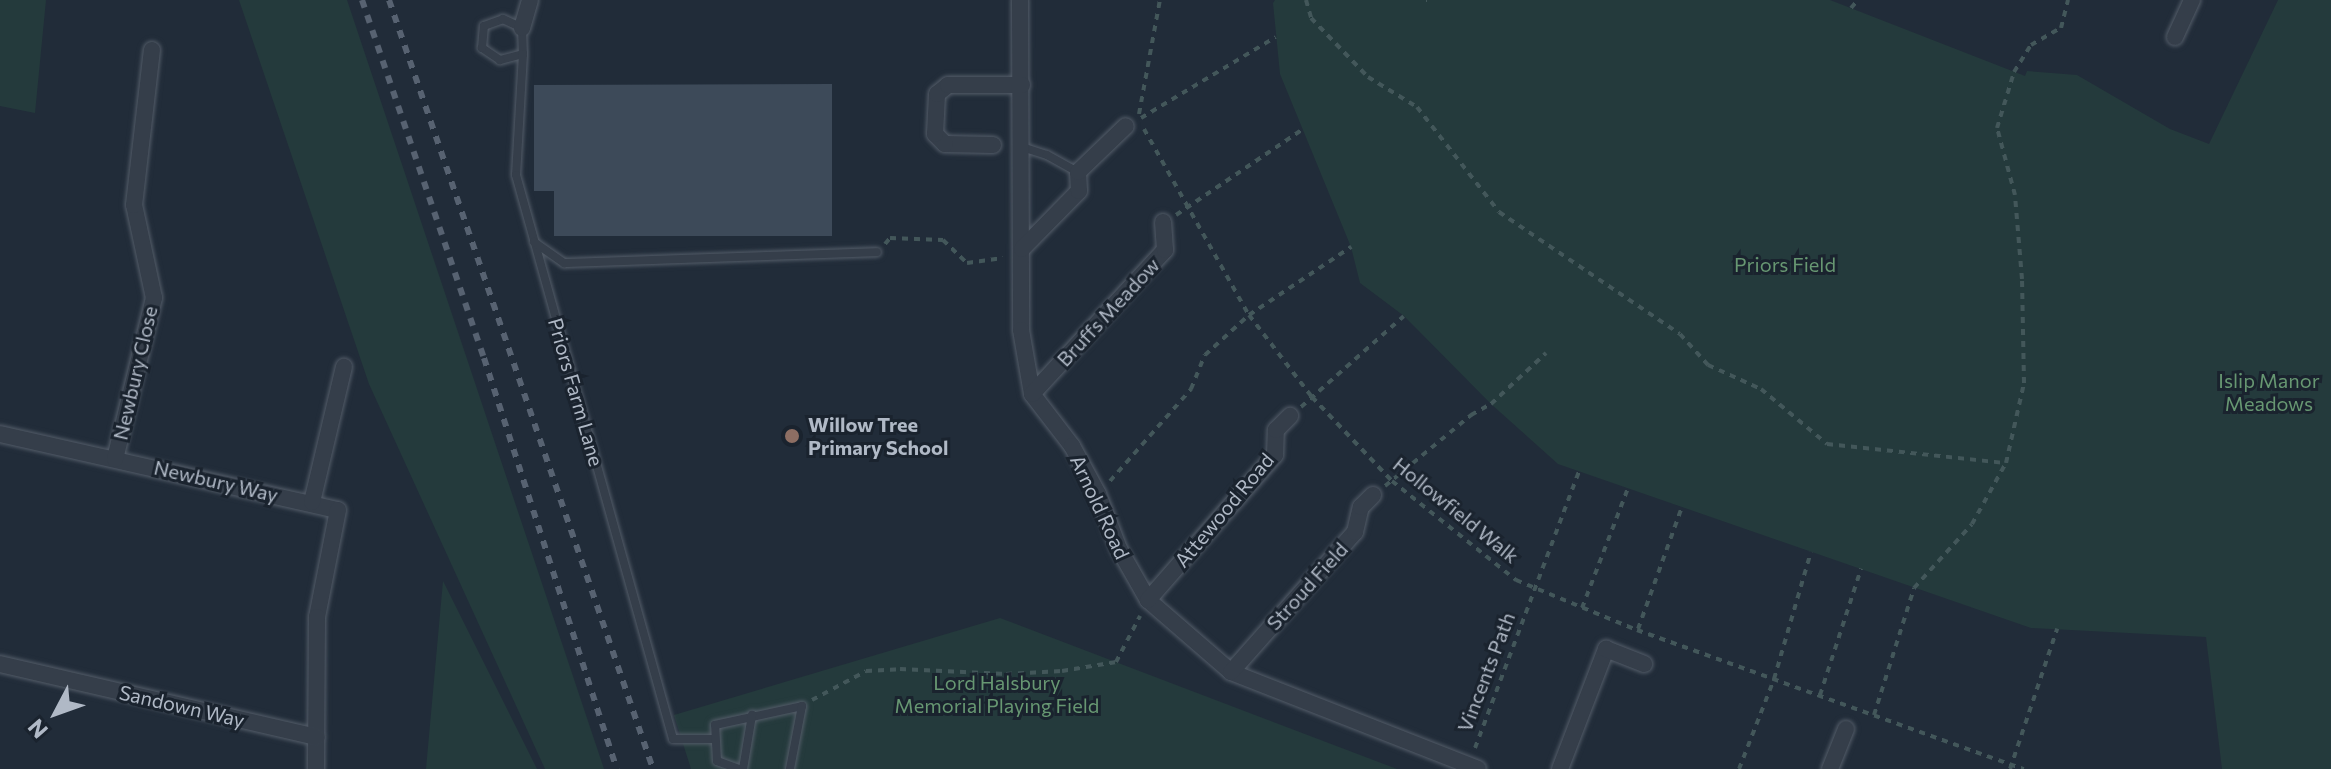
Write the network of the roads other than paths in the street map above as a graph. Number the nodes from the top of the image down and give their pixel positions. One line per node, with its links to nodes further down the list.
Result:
1 (530, 0): 4 (street, Priors Farm Lane)
2 (1020, 0): 8 (street, Arnold Road)
3 (2192, 0): 5 (street)
4 (522, 28): 7 (lane, Priors Farm Lane); 7 (lane)
5 (2175, 37)
6 (152, 50): 21 (street, Newbury Close)
7 (523, 54): 14 (lane, Priors Farm Lane)
8 (1022, 85): 10 (street); 11 (street, Arnold Road)
9 (1132, 123): 12 (street)
10 (993, 145)
11 (1022, 147): 12 (lane); 15 (street, Arnold Road)
12 (1078, 172): 15 (street)
13 (1163, 222): 18 (street, Bruffs Meadow)
14 (534, 242): 16 (lane); 31 (lane, Priors Farm Lane)
15 (1022, 249): 18 (street, Arnold Road)
16 (877, 252)
17 (344, 367): 23 (street)
18 (1032, 394): 24 (street, Arnold Road)
19 (1290, 416): 24 (street, Attewood Road)
20 (0, 434): 21 (street, Newbury Way)
21 (115, 459): 23 (street, Newbury Way)
22 (1373, 495): 27 (street, Stroud Field)
23 (312, 502): 30 (street, Newbury Way)
24 (1148, 600): 27 (street, Arnold Road)
25 (0, 664): 30 (street, Sandown Way)
26 (1644, 664): 36 (street)
27 (1231, 672): 32 (street, Arnold Road)
28 (752, 715): 31 (lane); 34 (lane); 35 (lane)
29 (1846, 729): 37 (street)
30 (317, 737): 33 (street)
31 (714, 739): 34 (lane)
32 (1473, 767)
33 (316, 769)
34 (741, 769)
35 (790, 769)
36 (1560, 769)
37 (1830, 769)

